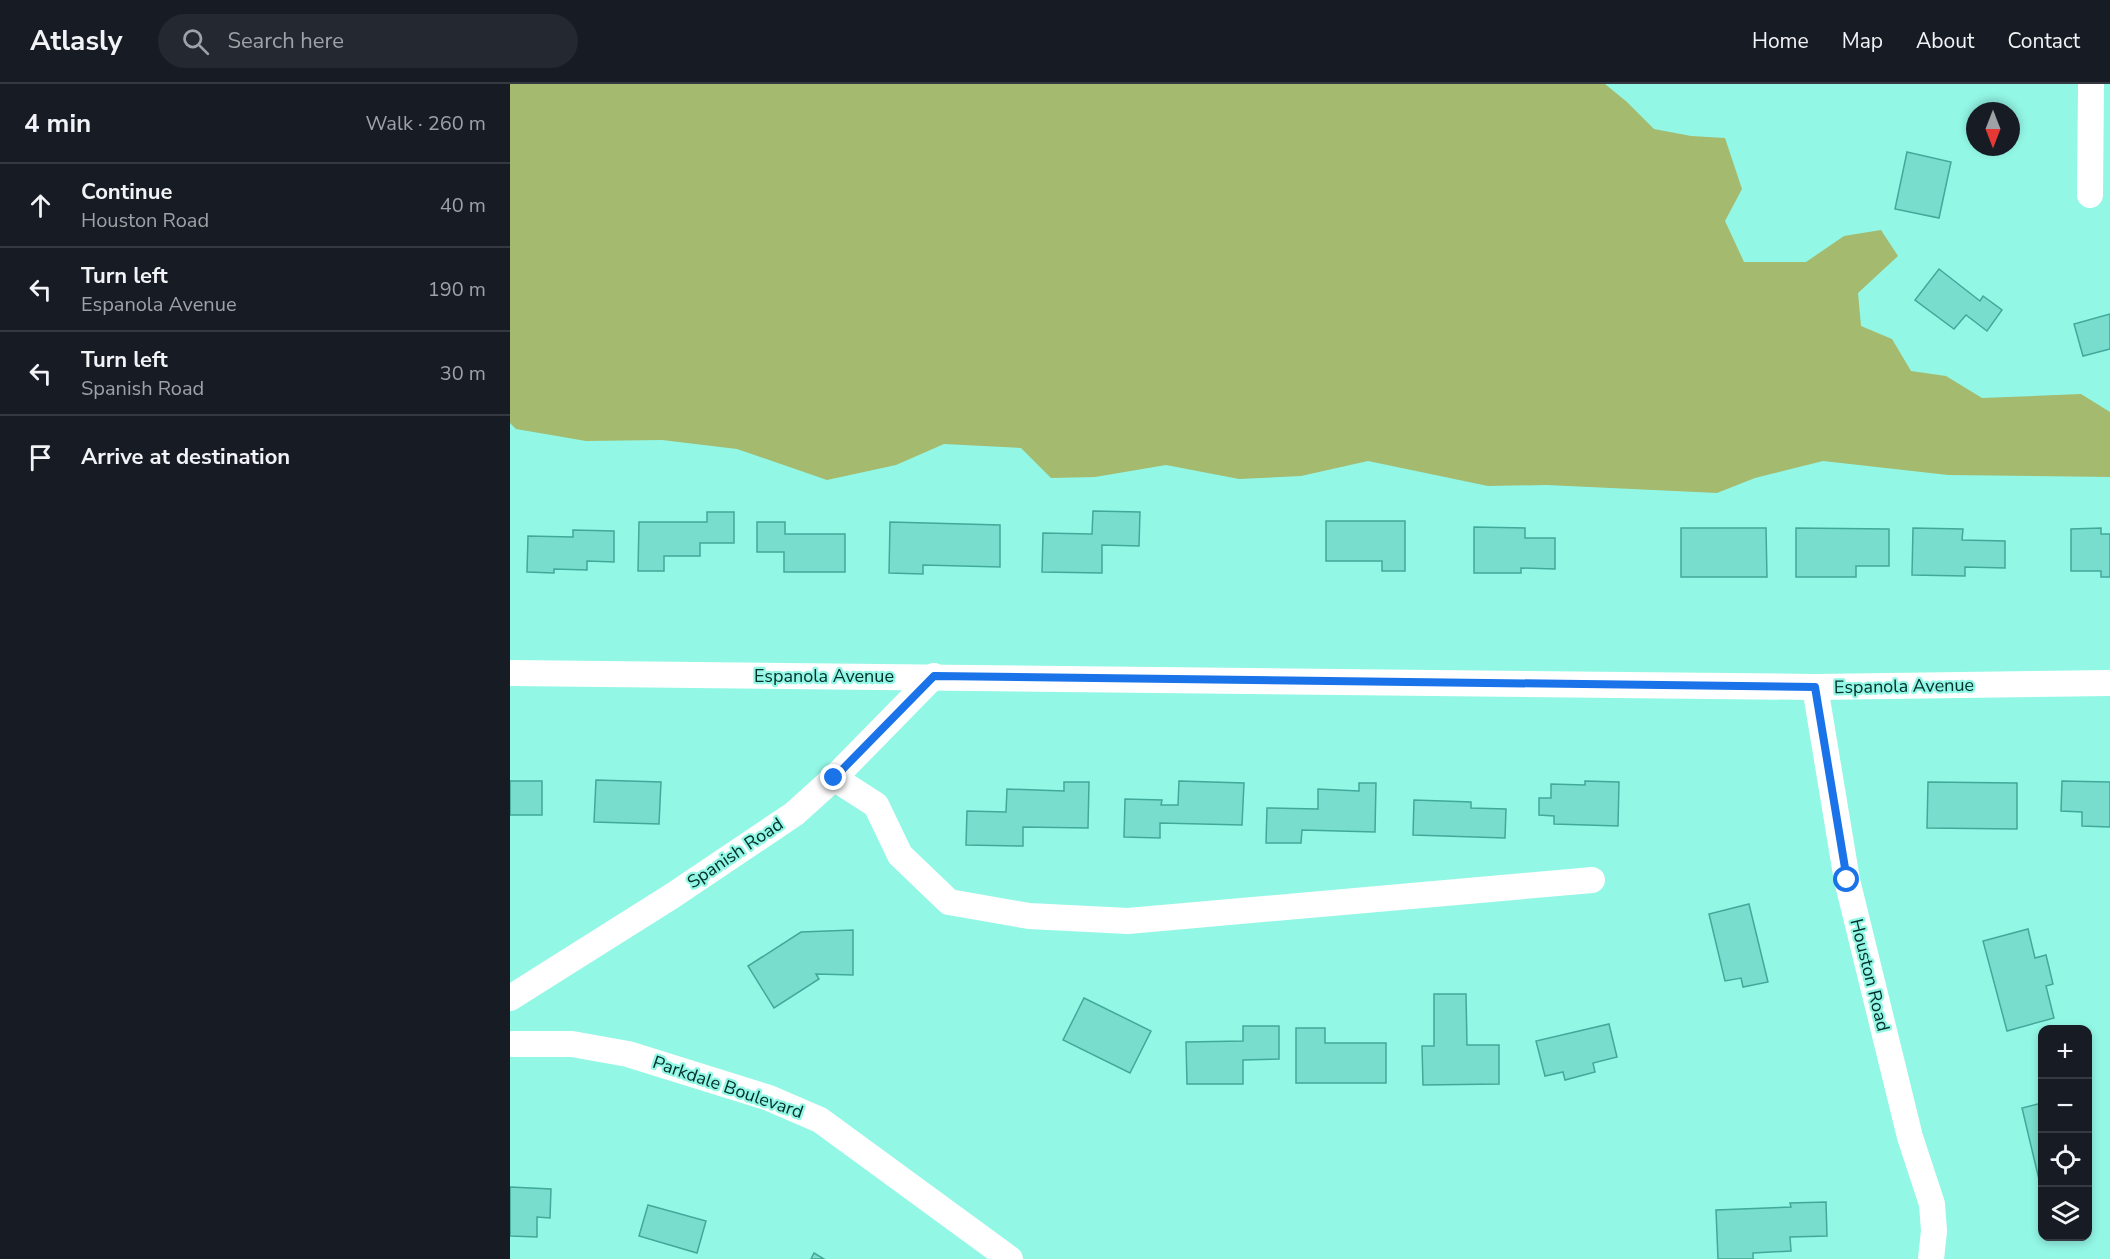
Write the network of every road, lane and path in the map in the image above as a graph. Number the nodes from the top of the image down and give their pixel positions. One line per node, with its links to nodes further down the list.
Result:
1 (2091, 84): 2 (street)
2 (2090, 195)
3 (510, 673): 4 (street, Espanola Avenue)
4 (934, 676): 6 (street, Espanola Avenue); 7 (street, Spanish Road)
5 (2110, 683): 6 (street, Espanola Avenue)
6 (1815, 687): 12 (street, Houston Road)
7 (834, 778): 8 (street); 9 (street, Spanish Road)
8 (1592, 880)
9 (510, 998)
10 (510, 1044): 11 (street, Parkdale Boulevard)
11 (1010, 1259)
12 (1930, 1259)

